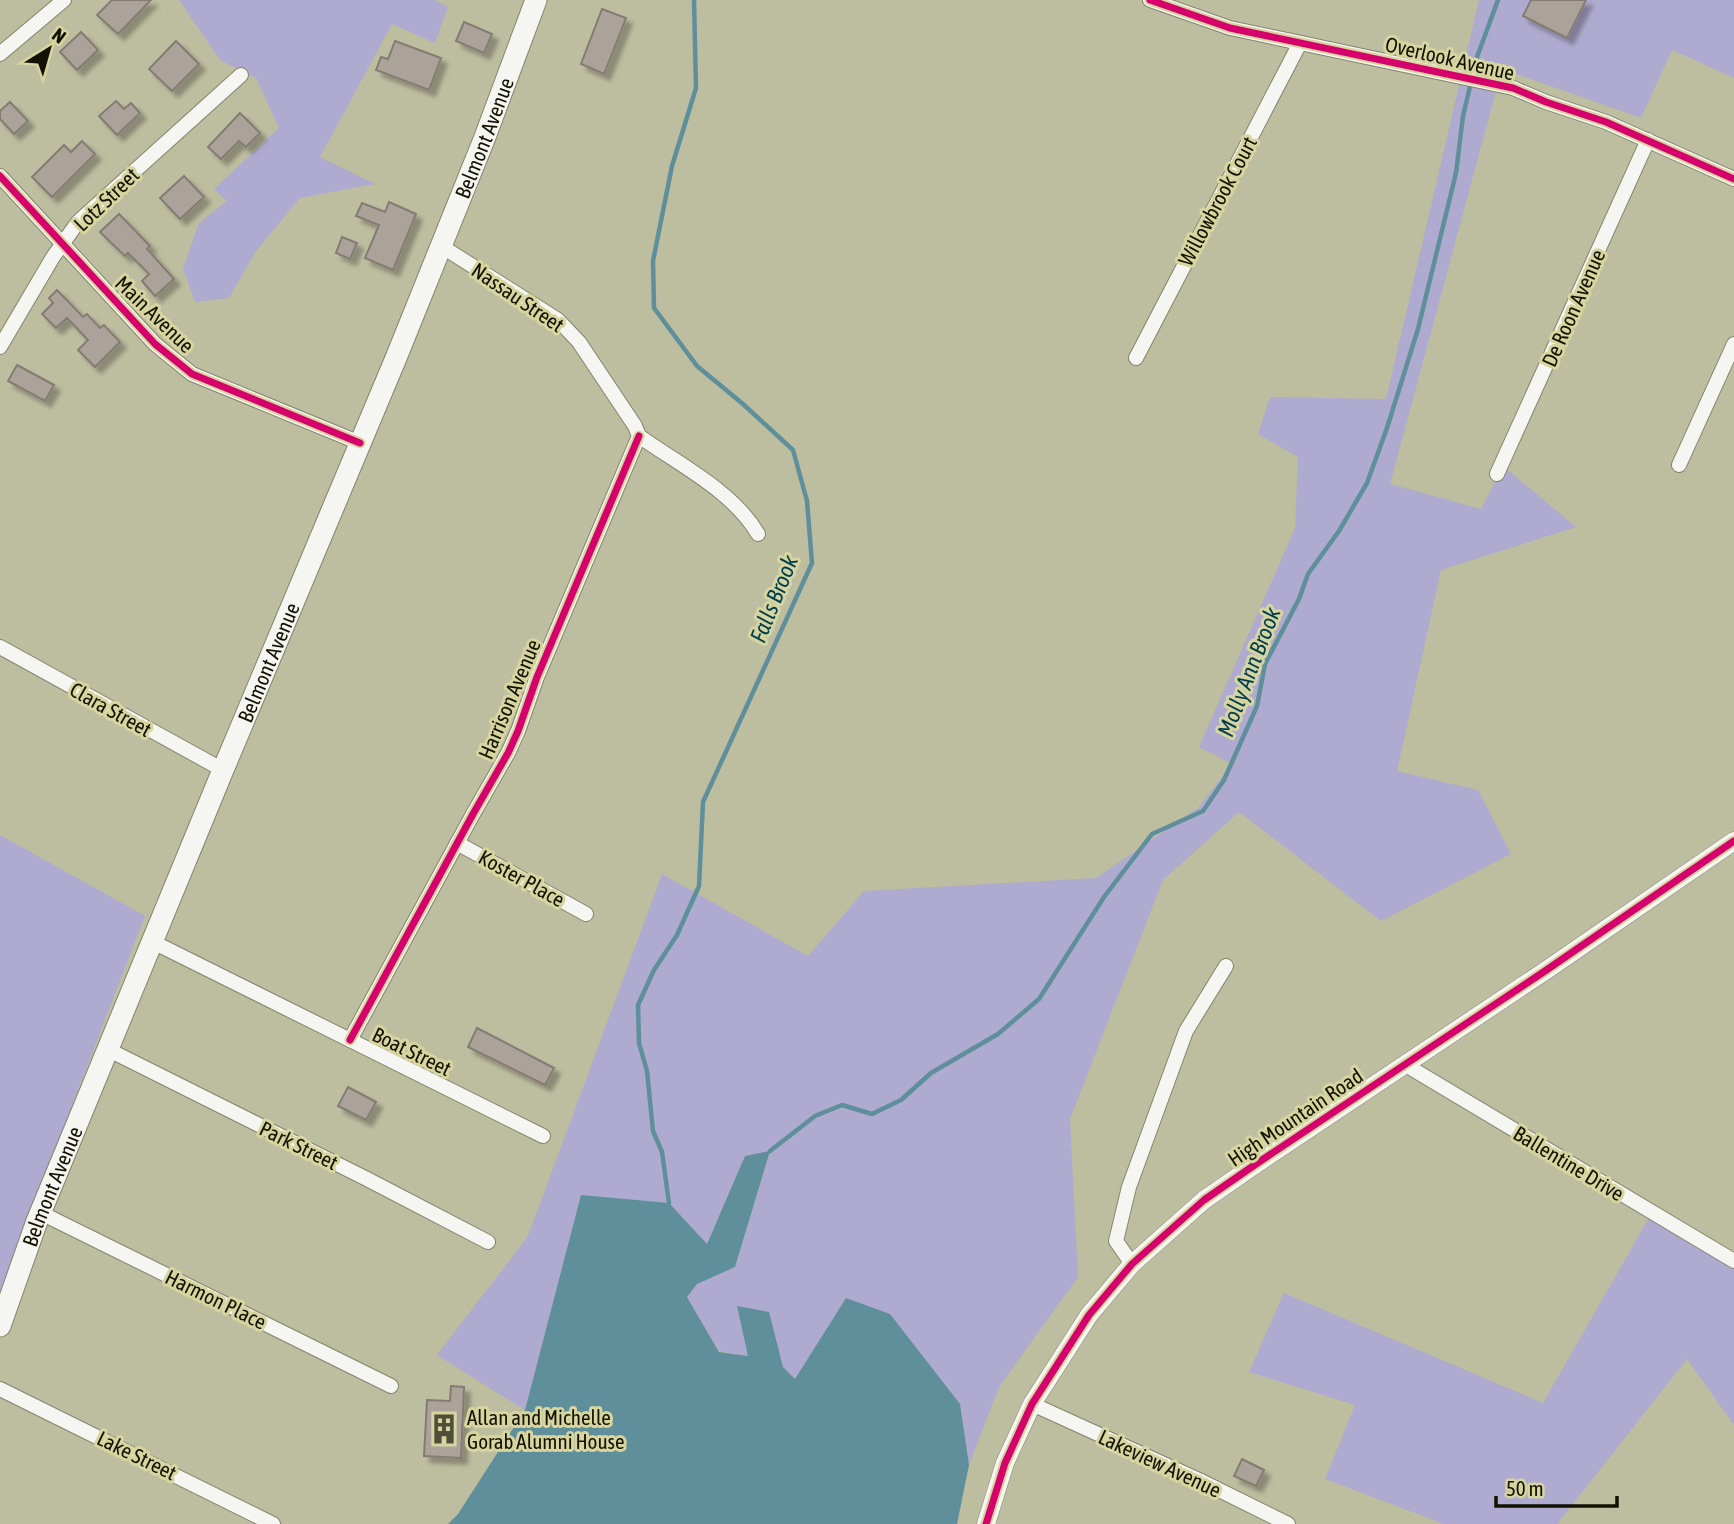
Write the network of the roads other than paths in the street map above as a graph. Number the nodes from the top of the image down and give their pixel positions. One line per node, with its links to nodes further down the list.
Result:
1 (64, 0): 5 (street)
2 (536, 0): 11 (main road, Belmont Avenue)
3 (1150, 0): 4 (street, Overlook Avenue)
4 (1300, 43): 7 (street, Overlook Avenue); 14 (street, Willowbrook Court)
5 (0, 54)
6 (241, 75): 10 (street, Lotz Street)
7 (1648, 141): 9 (street, Overlook Avenue); 18 (street, De Roon Avenue)
8 (0, 176): 10 (street, Main Avenue)
9 (1734, 179)
10 (62, 244): 13 (street, Lotz Street); 16 (street, Main Avenue)
11 (441, 246): 15 (street, Nassau Street); 16 (main road, Belmont Avenue)
12 (1734, 344): 17 (street)
13 (0, 347)
14 (1136, 358)
15 (639, 436): 19 (street, Nassau Street); 23 (street, Harrison Avenue)
16 (360, 443): 21 (main road, Belmont Avenue)
17 (1679, 464)
18 (1497, 474)
19 (758, 534)
20 (0, 648): 21 (street, Clara Street)
21 (223, 770): 25 (main road, Belmont Avenue)
22 (1734, 841): 29 (street, High Mountain Road)
23 (457, 843): 24 (street, Koster Place); 27 (street, Harrison Avenue)
24 (586, 914)
25 (153, 942): 27 (street, Boat Street); 28 (main road, Belmont Avenue)
26 (1226, 966): 34 (street)
27 (350, 1040): 30 (street, Boat Street)
28 (109, 1050): 31 (main road, Belmont Avenue); 32 (street, Park Street)
29 (1404, 1064): 33 (street, Ballentine Drive); 34 (street, High Mountain Road)
30 (543, 1136)
31 (41, 1213): 35 (main road, Belmont Avenue); 36 (street, Harmon Place)
32 (488, 1242)
33 (1734, 1261)
34 (1132, 1264): 38 (street, High Mountain Road)
35 (0, 1326)
36 (391, 1386)
37 (0, 1388): 39 (street, Lake Street)
38 (1032, 1404): 40 (street, High Mountain Road); 41 (street, Lakeview Avenue)
39 (273, 1524)
40 (986, 1524)
41 (1288, 1524)

